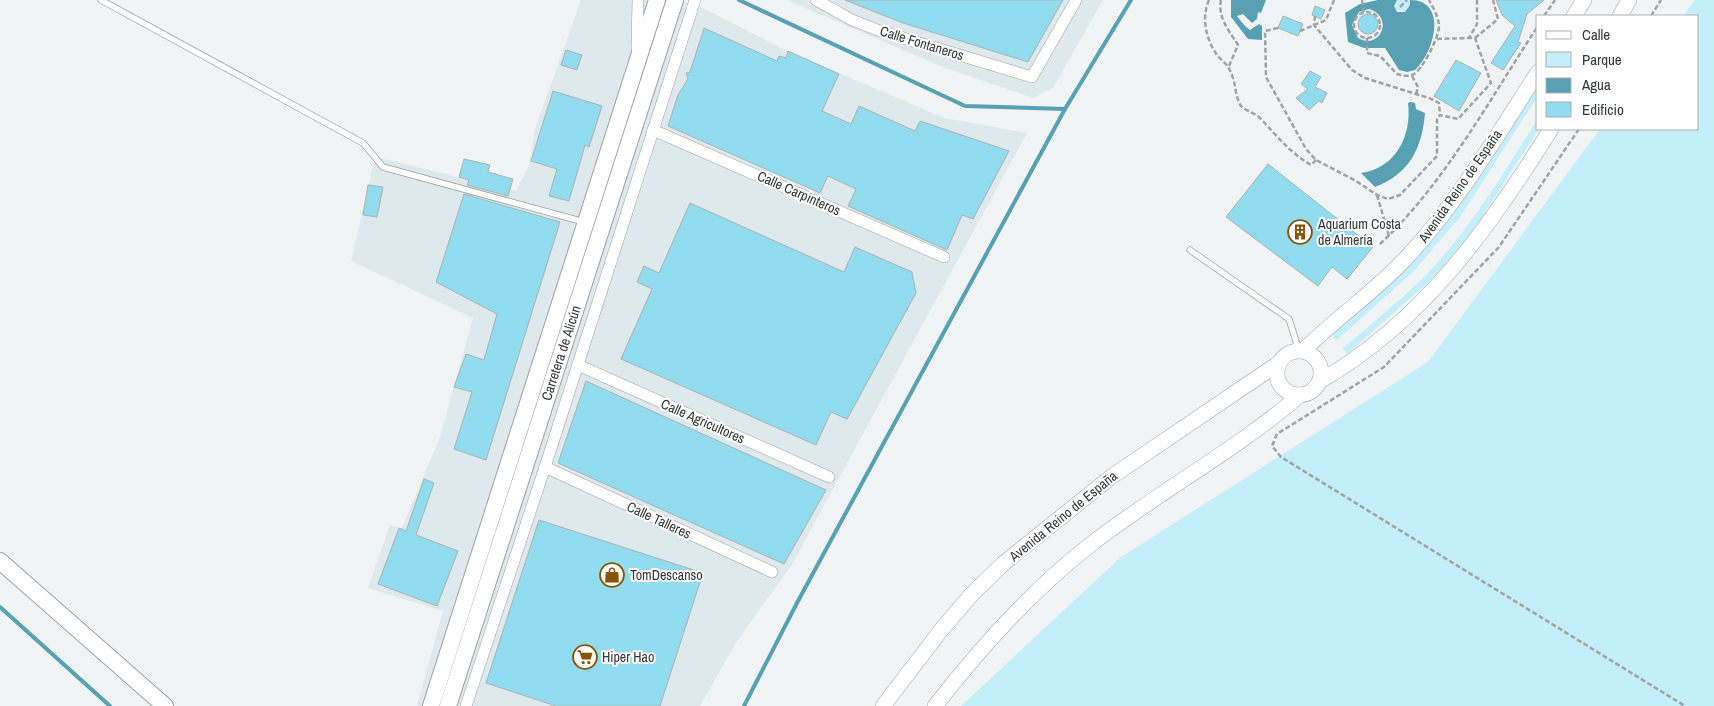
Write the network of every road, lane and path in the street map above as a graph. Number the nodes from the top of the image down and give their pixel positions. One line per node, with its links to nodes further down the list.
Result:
1 (101, 0): 47 (lane)
2 (638, 0): 35 (street)
3 (657, 0): 35 (main road, Carretera de Alicún)
4 (675, 0): 64 (main road, Carretera de Alicún)
5 (695, 0): 43 (street)
6 (816, 0): 7 (street, Calle Fontaneros)
7 (1076, 0)
8 (1209, 0): 36 (path)
9 (1222, 0): 36 (path)
10 (1334, 0): 27 (path)
11 (1407, 0): 20 (path)
12 (1428, 0): 33 (path)
13 (1477, 0): 31 (path)
14 (1493, 0): 32 (path)
15 (1554, 0): 22 (path)
16 (1584, 0): 23 (street)
17 (1629, 0): 24 (street)
18 (1661, 0): 25 (path)
19 (1362, 2): 21 (path)
20 (1400, 7)
21 (1364, 11): 34 (path); 34 (path)
22 (1545, 15)
23 (1575, 15)
24 (1621, 15)
25 (1652, 15)
26 (1315, 16): 27 (path)
27 (1314, 25): 30 (path); 41 (path)
28 (1278, 28): 45 (path)
29 (1536, 29): 40 (path)
30 (1300, 31)
31 (1468, 38): 32 (path); 33 (path)
32 (1475, 38): 39 (path)
33 (1437, 39): 37 (path)
34 (1367, 40): 37 (path)
35 (637, 62): 47 (main road, Carretera de Alicún)
36 (1228, 66): 45 (path)
37 (1412, 75): 41 (path)
38 (1536, 75): 52 (street, Avenida Reino de España)
39 (1491, 83): 40 (path); 42 (path)
40 (1498, 86): 48 (path)
41 (1416, 95): 42 (path)
42 (1440, 115): 46 (path)
43 (653, 130): 51 (street, Calle Carpinteros); 54 (street)
44 (1550, 130): 55 (street)
45 (1316, 160): 46 (path)
46 (1377, 195): 48 (path)
47 (584, 222): 63 (main road, Carretera de Alicún)
48 (1389, 236): 49 (path)
49 (1380, 244)
50 (1190, 250): 52 (lane)
51 (944, 257)
52 (1301, 350): 53 (street); 55 (street)
53 (1279, 363): 56 (street); 66 (street, Avenida Reino de España)
54 (578, 365): 58 (street); 59 (street, Calle Agricultores)
55 (1320, 381): 56 (street)
56 (1300, 396): 67 (street)
57 (1277, 434): 68 (path)
58 (545, 467): 61 (street, Calle Talleres); 65 (street)
59 (829, 477)
60 (0, 562): 62 (main road)
61 (772, 572)
62 (165, 706)
63 (431, 706)
64 (448, 706)
65 (466, 706)
66 (883, 706)
67 (936, 706)
68 (1685, 706)

